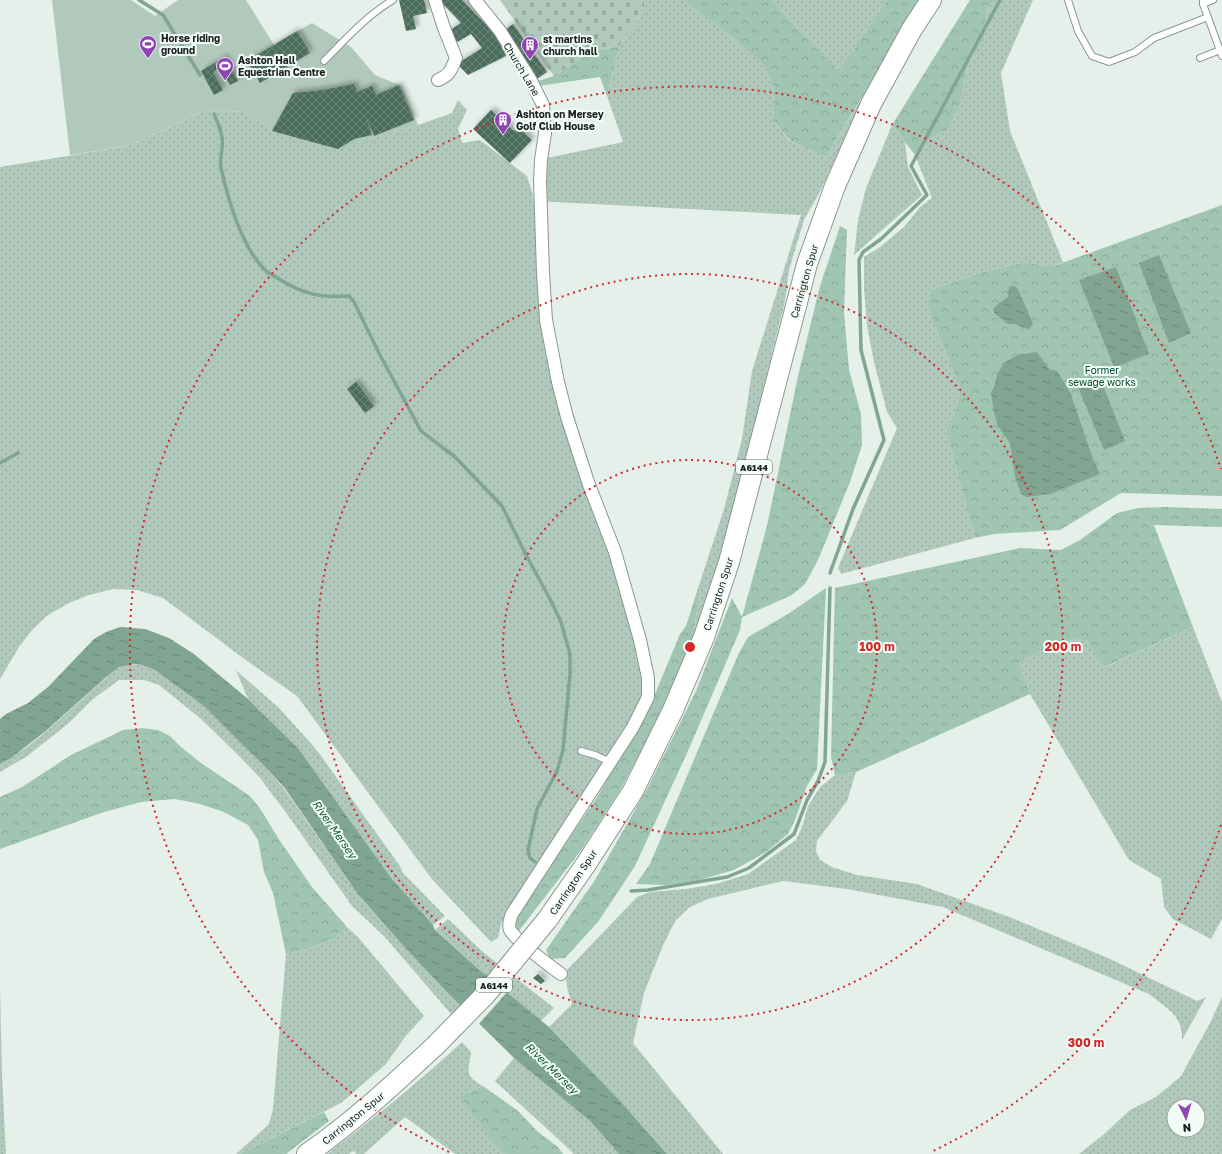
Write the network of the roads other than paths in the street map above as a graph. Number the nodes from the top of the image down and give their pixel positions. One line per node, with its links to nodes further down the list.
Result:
1 (393, 0): 11 (lane)
2 (435, 0): 12 (street)
3 (475, 0): 14 (street, Church Lane)
4 (931, 0): 16 (main road, Carrington Spur / A6144, bridge)
5 (1068, 0): 8 (lane)
6 (1213, 0): 7 (lane)
7 (1203, 2): 8 (lane)
8 (1208, 17): 9 (lane)
9 (1221, 53): 10 (lane)
10 (1200, 58)
11 (324, 62)
12 (438, 80)
13 (581, 751): 14 (lane)
14 (610, 762): 15 (street, Church Lane)
15 (561, 974)
16 (307, 1154)

